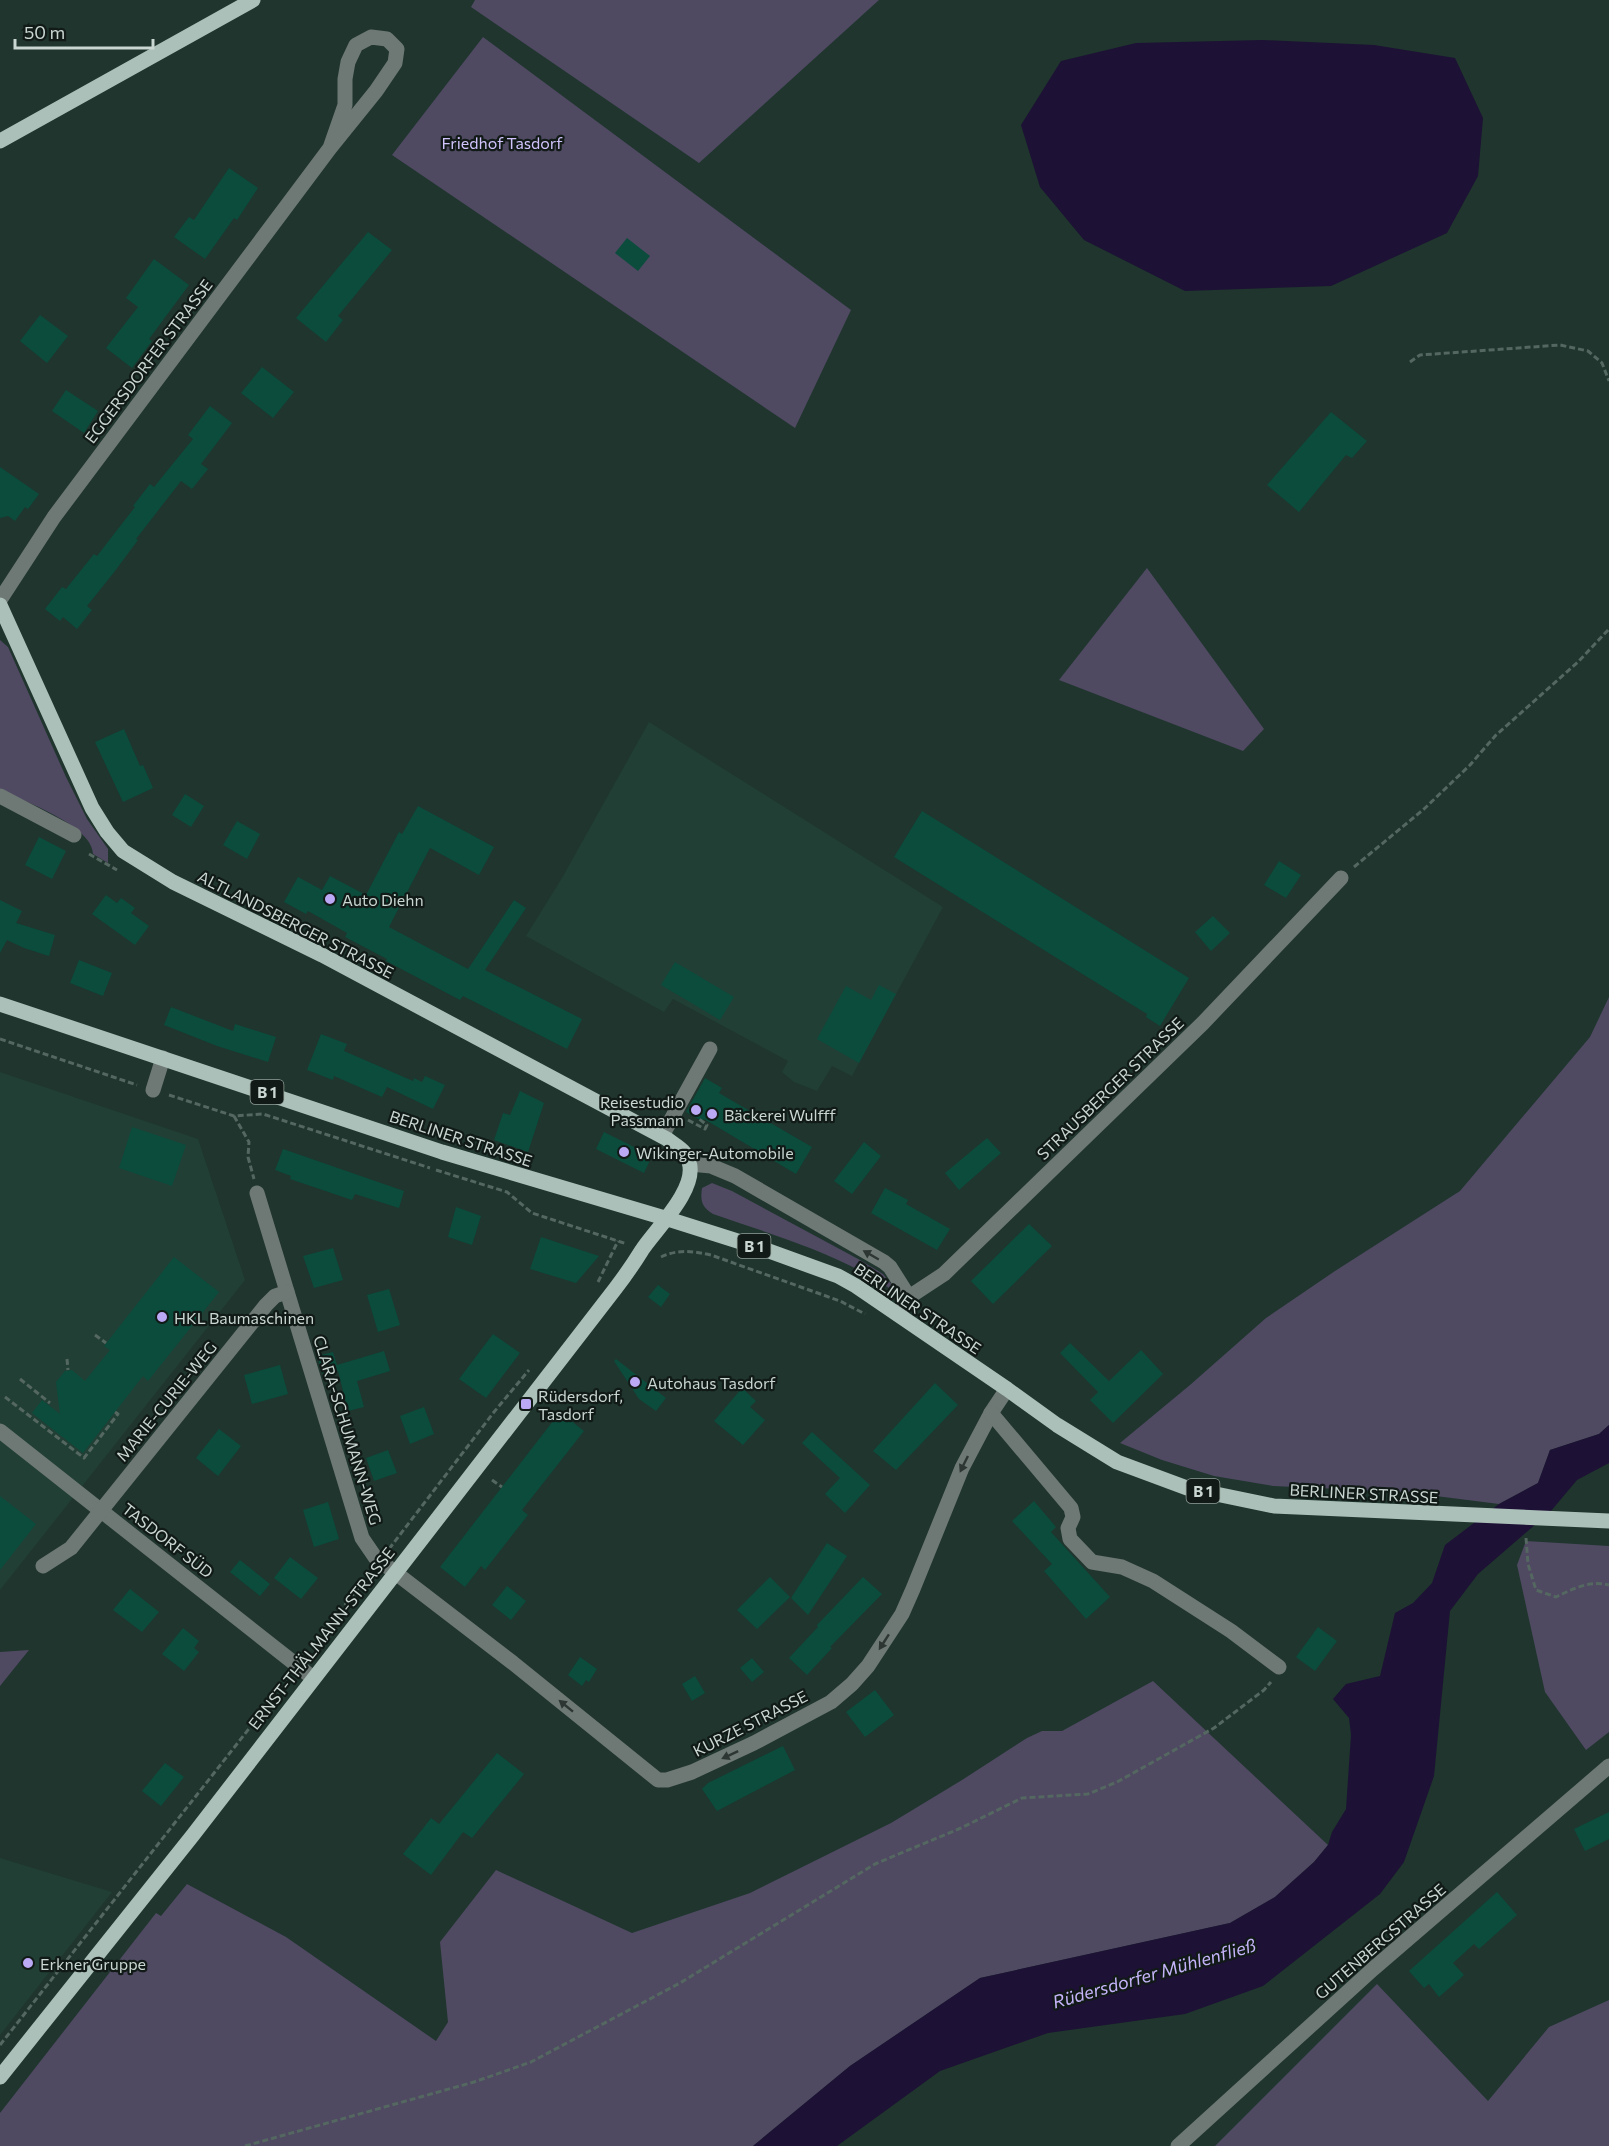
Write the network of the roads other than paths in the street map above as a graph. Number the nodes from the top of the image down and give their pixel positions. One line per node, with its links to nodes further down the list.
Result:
1 (253, 0): 2 (main road)
2 (0, 141)
3 (330, 148): 3 (street, EGGERSDORFER STRASSE); 4 (street, EGGERSDORFER STRASSE)
4 (0, 600)
5 (0, 605): 13 (main road, ALTLANDSBERGER STRASSE)
6 (0, 796): 7 (street)
7 (74, 835)
8 (1341, 878): 18 (street, STRAUSBERGER STRASSE)
9 (0, 1004): 11 (main road, BERLINER STRASSE / B 1)
10 (710, 1049): 13 (street)
11 (163, 1058): 12 (street); 16 (main road, BERLINER STRASSE / B 1)
12 (153, 1090)
13 (662, 1136): 14 (main road, ALTLANDSBERGER STRASSE)
14 (690, 1164): 16 (main road); 18 (street, one-way to 14)
15 (257, 1193): 17 (street, CLARA-SCHUMANN-WEG)
16 (668, 1219): 19 (main road, BERLINER STRASSE / B 1); 26 (main road, ERNST-THÄLMANN-STRASSE)
17 (287, 1292): 23 (street, MARIE-CURIE-WEG); 26 (street, CLARA-SCHUMANN-WEG)
18 (909, 1297): 19 (street, STRAUSBERGER STRASSE)
19 (899, 1315): 20 (main road, BERLINER STRASSE / B 1)
20 (1007, 1389): 21 (street, KURZE STRASSE); 24 (main road, BERLINER STRASSE / B 1)
21 (991, 1413): 26 (street, KURZE STRASSE, one-way to 26); 27 (street)
22 (0, 1431): 23 (street, TASDORF SÜD)
23 (100, 1511): 25 (street, MARIE-CURIE-WEG); 28 (street, TASDORF SÜD)
24 (1609, 1521)
25 (43, 1566)
26 (395, 1572): 28 (main road, ERNST-THÄLMANN-STRASSE)
27 (1280, 1667)
28 (313, 1678): 30 (main road, ERNST-THÄLMANN-STRASSE)
29 (1609, 1766): 31 (street, GUTENBERGSTRASSE)
30 (0, 2078)
31 (1178, 2146)

